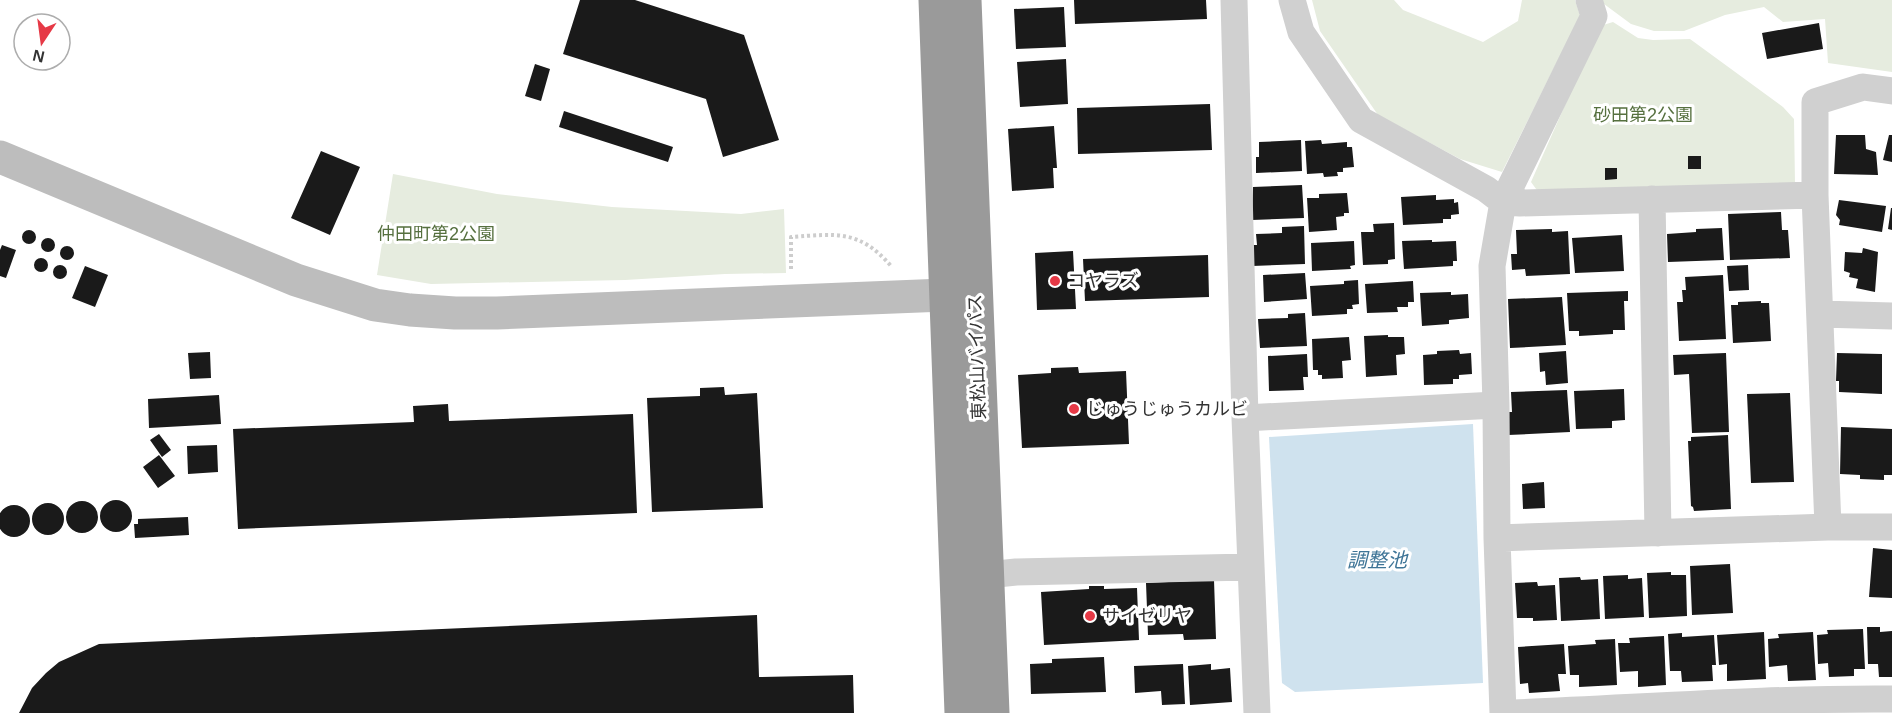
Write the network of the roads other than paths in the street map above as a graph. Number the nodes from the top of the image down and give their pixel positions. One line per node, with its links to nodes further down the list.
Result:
1 (935, 0): 11 (highway, 東松山バイパス)
2 (964, 0): 21 (highway, 東松山バイパス)
3 (1234, 0): 15 (street)
4 (1292, 0): 10 (street)
5 (1589, 0): 10 (street)
6 (1892, 91): 8 (street)
7 (0, 157): 11 (street)
8 (1815, 195): 9 (street); 12 (street)
9 (1652, 199): 10 (street); 18 (street)
10 (1503, 202): 14 (street)
11 (945, 295): 24 (highway, 東松山バイパス)
12 (1820, 314): 13 (street); 16 (street)
13 (1892, 316)
14 (1496, 405): 15 (street); 19 (street)
15 (1245, 418): 20 (street)
16 (1828, 527): 17 (street); 18 (street)
17 (1892, 527)
18 (1658, 533): 19 (street)
19 (1497, 538): 27 (street)
20 (1250, 567): 21 (street); 26 (street)
21 (987, 575): 25 (highway, 東松山バイパス)
22 (1892, 699): 23 (street)
23 (1634, 711): 28 (street)
24 (961, 713)
25 (993, 713)
26 (1257, 713)
27 (1503, 713)
28 (1514, 713)

